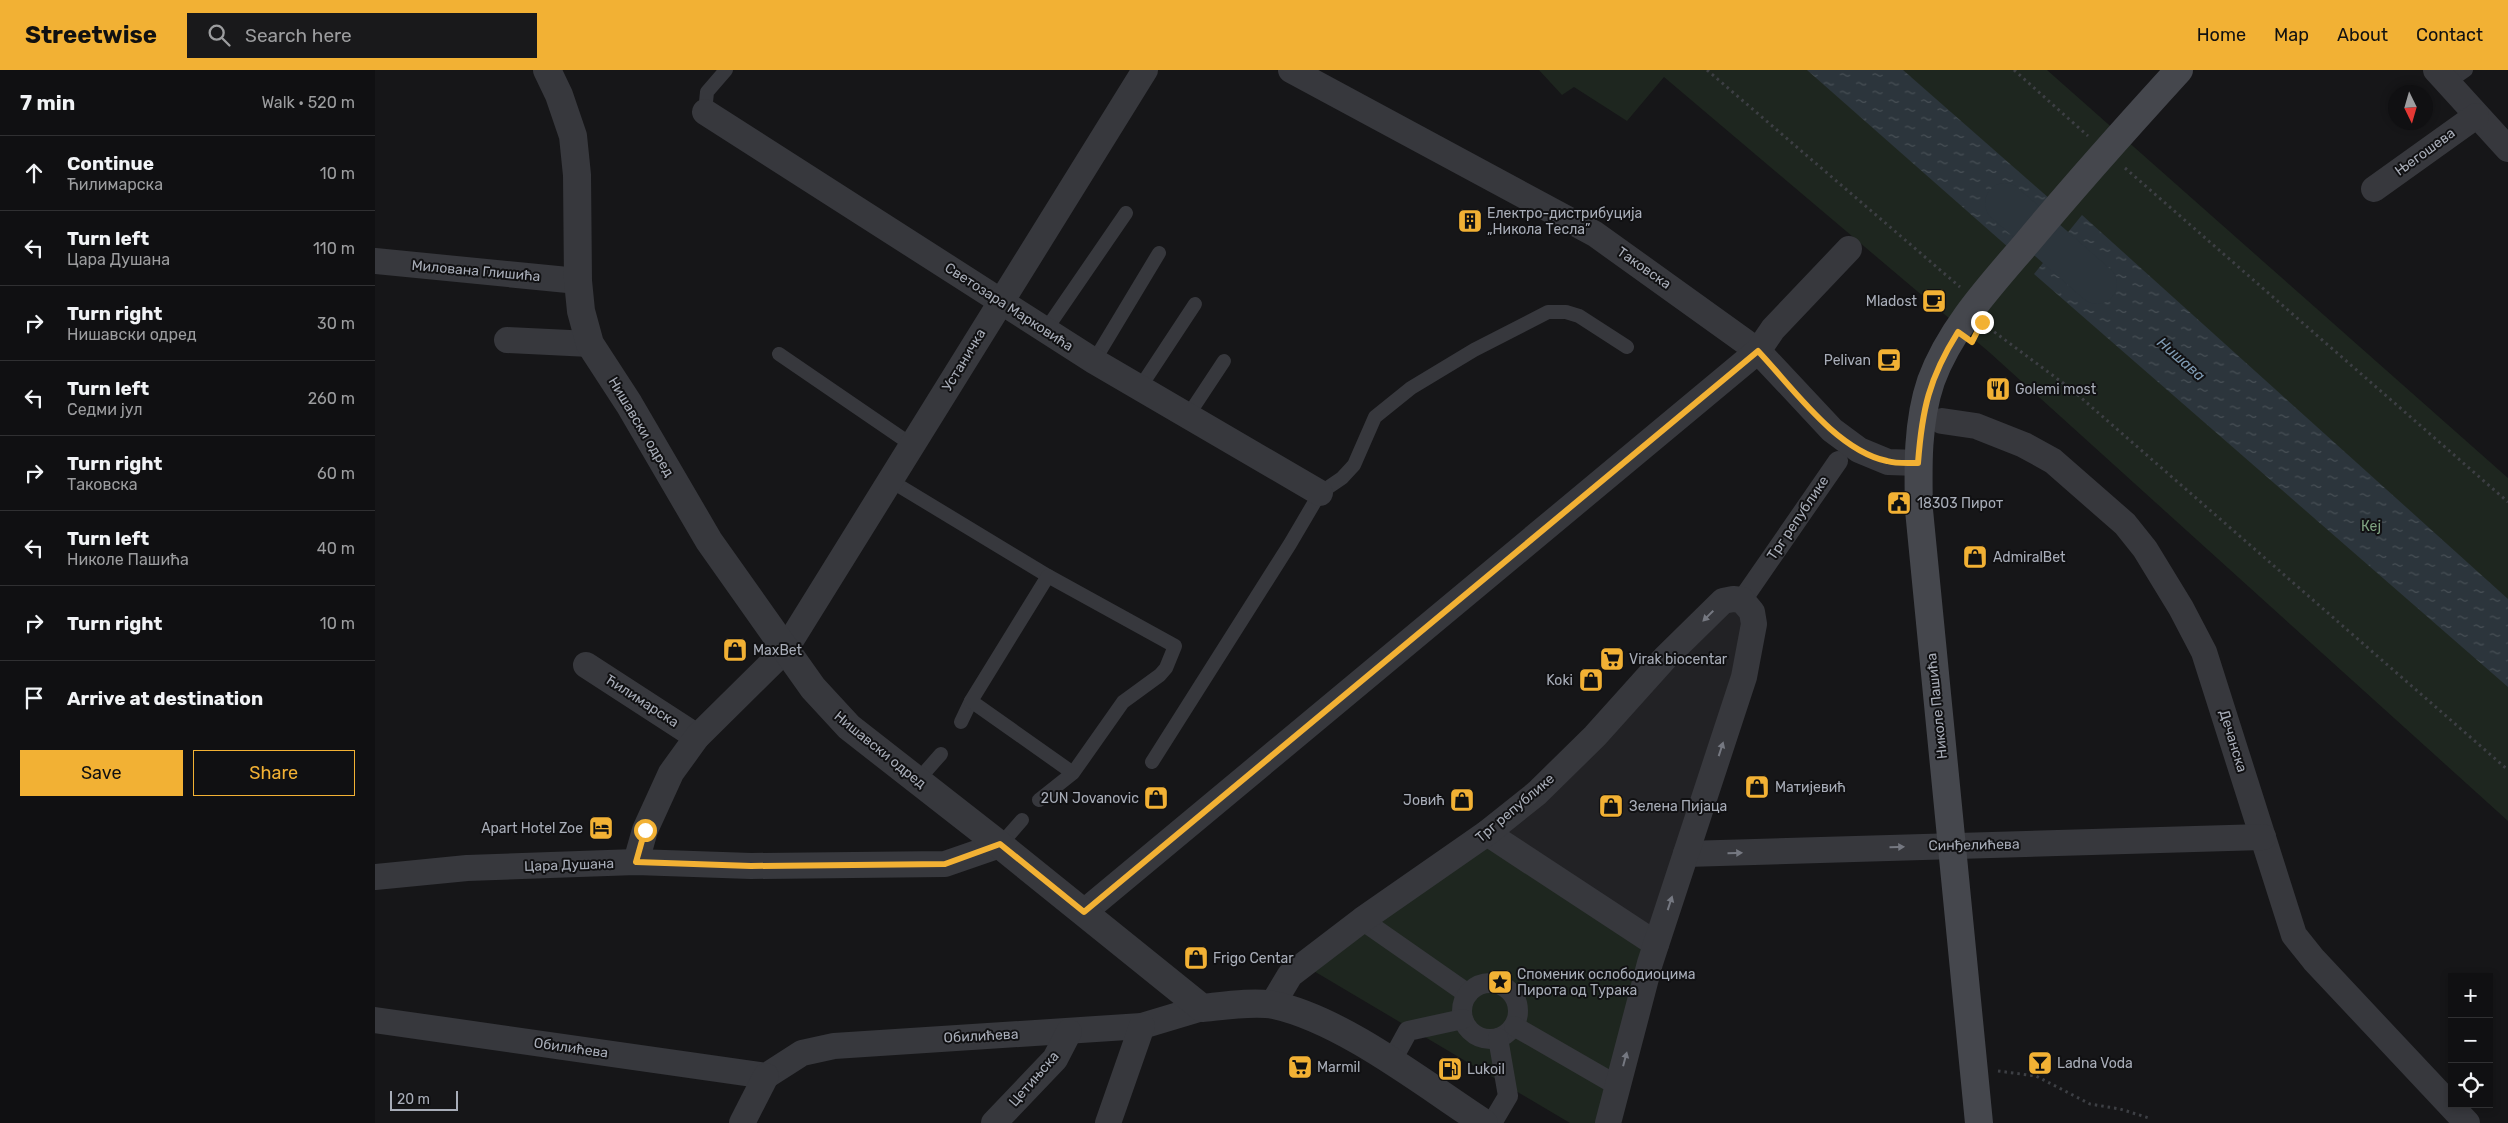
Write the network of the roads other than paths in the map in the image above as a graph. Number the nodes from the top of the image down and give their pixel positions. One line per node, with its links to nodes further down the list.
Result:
1 (547, 70): 15 (street, Нишавски одред)
2 (726, 70): 7 (lane)
3 (1145, 70): 16 (street, Устаничка)
4 (1291, 70): 22 (street, Таковска)
5 (2179, 70): 31 (main road, Николе Пашића)
6 (2449, 75): 8 (street)
7 (705, 112): 16 (street, Светозара Марковића)
8 (2477, 116): 9 (street); 10 (street, Његошева)
9 (2508, 149)
10 (2374, 189)
11 (1126, 213): 18 (lane)
12 (1849, 249): 22 (street)
13 (1159, 253): 24 (lane)
14 (375, 261): 15 (street, Милована Глишића)
15 (578, 281): 20 (street, Нишавски одред)
16 (1000, 301): 18 (street, Светозара Марковића); 29 (street, Устаничка)
17 (1195, 304): 26 (lane)
18 (1045, 331): 24 (street, Светозара Марковића)
19 (507, 340): 20 (street)
20 (590, 344): 36 (street, Нишавски одред)
21 (1627, 347): 33 (lane)
22 (1758, 351): 31 (street, Таковска); 54 (street)
23 (779, 354): 29 (lane)
24 (1094, 361): 26 (street, Светозара Марковића)
25 (1224, 361): 27 (lane)
26 (1139, 389): 27 (street, Светозара Марковића)
27 (1187, 417): 33 (street, Светозара Марковића)
28 (1942, 421): 48 (street, Дечанска)
29 (912, 445): 32 (street, Устаничка)
30 (1838, 460): 35 (street, Трг републике)
31 (1918, 463): 50 (main road, Николе Пашића)
32 (891, 481): 34 (lane); 36 (street, Устаничка)
33 (1320, 493): 42 (lane)
34 (1048, 576): 38 (lane); 43 (lane)
35 (1742, 600): 47 (street, Трг републике, one-way to 47); 51 (street, one-way to 35)
36 (785, 650): 40 (street); 44 (street, Нишавски одред)
37 (586, 665): 40 (street, Ћилимарска)
38 (971, 701): 39 (lane); 43 (lane)
39 (961, 722)
40 (697, 737): 52 (street)
41 (941, 754): 44 (lane)
42 (1152, 762)
43 (1073, 773): 45 (lane)
44 (918, 780): 49 (street, Нишавски одред)
45 (1039, 800)
46 (1022, 820): 49 (lane)
47 (1487, 833): 55 (street, Трг републике); 56 (street)
48 (2263, 837): 50 (street, Синђелићева); 76 (street, Дечанска)
49 (1000, 844): 52 (street, Цара Душана); 54 (street, Нишавски одред)
50 (1951, 846): 51 (street, Синђелићева, one-way to 50); 75 (main road, Николе Пашића)
51 (1686, 854): 56 (street, one-way to 51)
52 (636, 862): 53 (street, Цара Душана)
53 (375, 877)
54 (1084, 912): 59 (street, Нишавски одред)
55 (1362, 920): 57 (street); 58 (street, Трг републике)
56 (1656, 944): 68 (street, one-way to 56)
57 (1468, 994): 60 (street); 63 (street)
58 (1272, 1004): 59 (street); 66 (street)
59 (1201, 1008): 62 (street)
60 (1463, 1019): 65 (street); 66 (street)
61 (375, 1020): 67 (street, Обилићева)
62 (1142, 1026): 64 (street, Обилићева); 71 (street)
63 (1514, 1026): 65 (street); 68 (street)
64 (1069, 1032): 67 (street, Обилићева); 70 (street, Цетињска)
65 (1498, 1038): 73 (street)
66 (1391, 1062): 72 (street)
67 (766, 1076): 69 (street, Обилићева)
68 (1618, 1086): 74 (street)
69 (742, 1123)
70 (994, 1123)
71 (1108, 1123)
72 (1484, 1123)
73 (1492, 1123)
74 (1608, 1123)
75 (1979, 1123)
76 (2467, 1123)

